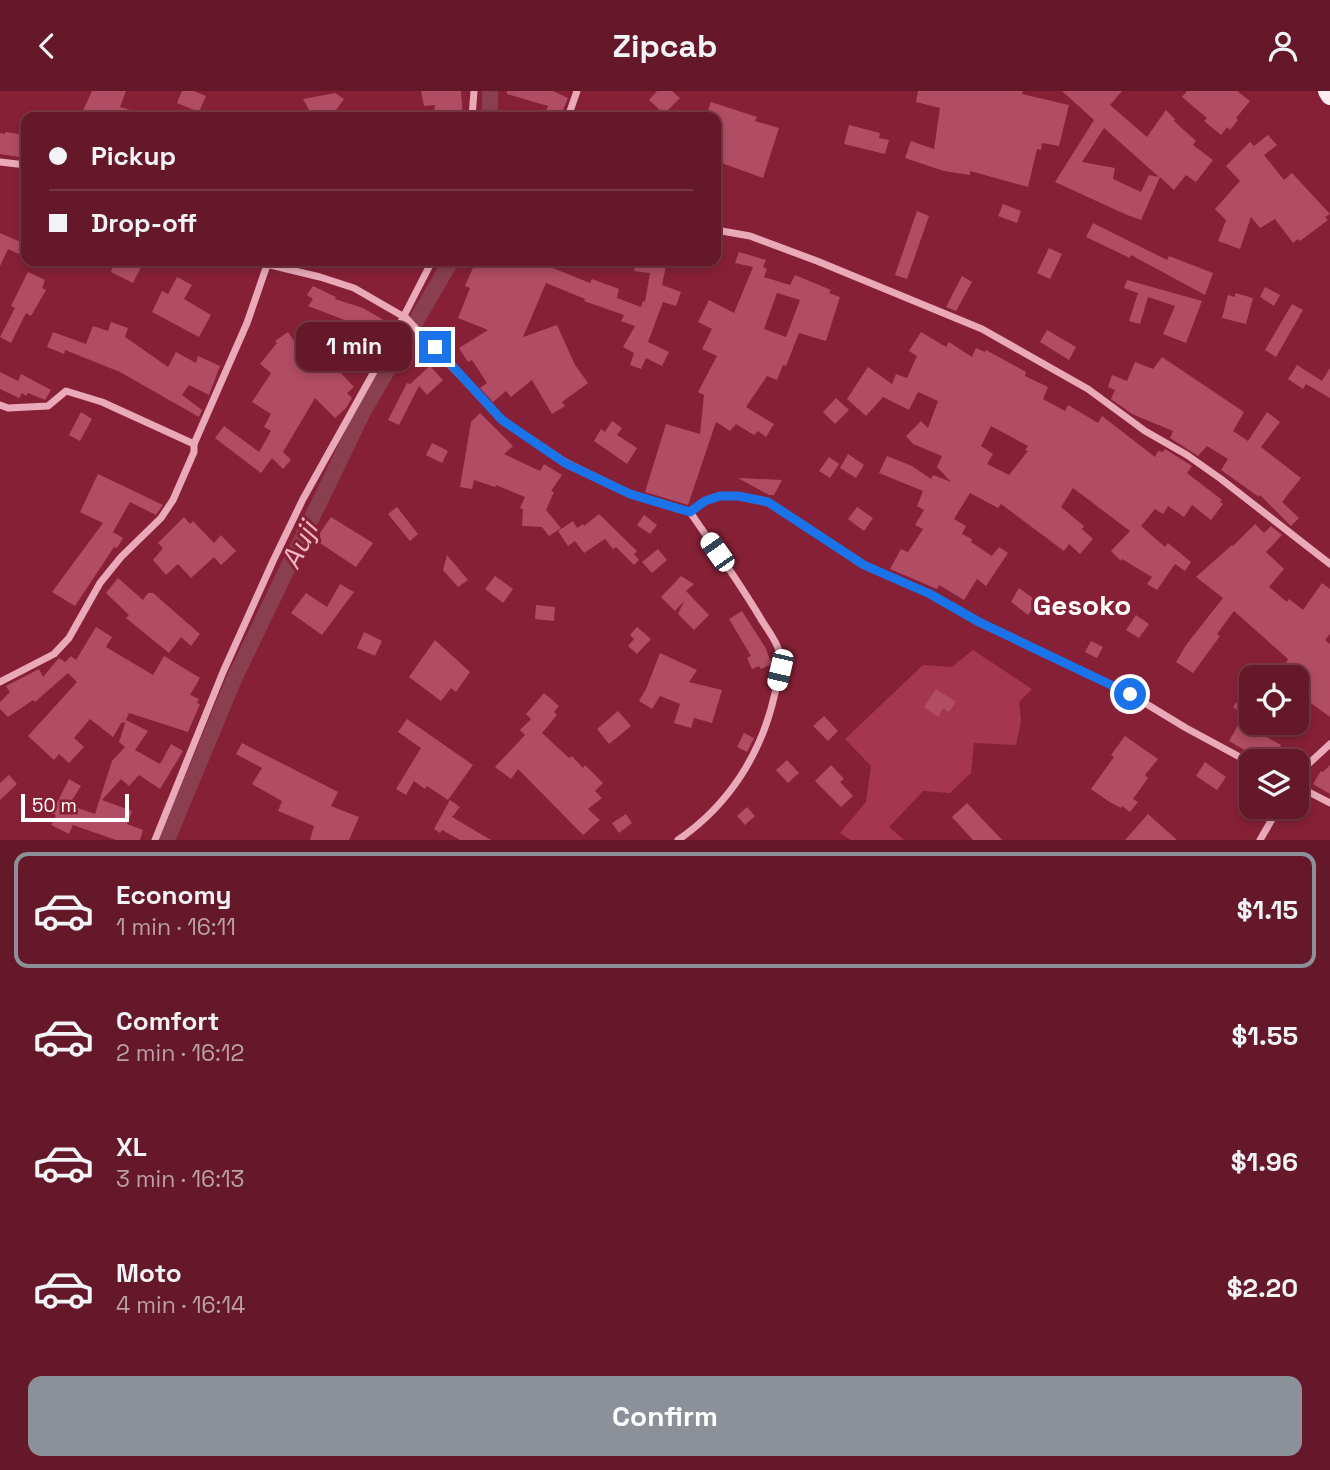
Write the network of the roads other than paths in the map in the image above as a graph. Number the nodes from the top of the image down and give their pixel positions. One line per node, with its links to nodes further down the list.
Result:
1 (474, 91): 5 (street)
2 (577, 91): 6 (street)
3 (1327, 91): 4 (main road)
4 (1330, 96)
5 (472, 112)
6 (570, 112)
7 (0, 162): 8 (street)
8 (21, 164)
9 (721, 230): 17 (street)
10 (267, 266): 15 (street)
11 (271, 266): 13 (street)
12 (430, 266): 13 (street)
13 (405, 317): 16 (street); 25 (street)
14 (0, 405): 15 (street)
15 (194, 444): 18 (street)
16 (690, 512): 20 (street); 26 (street)
17 (1330, 564)
18 (0, 682)
19 (1330, 744): 21 (street)
20 (1239, 757)
21 (1309, 763)
22 (1309, 792): 23 (street)
23 (1330, 803)
24 (1272, 819): 27 (street)
25 (155, 840)
26 (678, 840)
27 (1260, 840)

